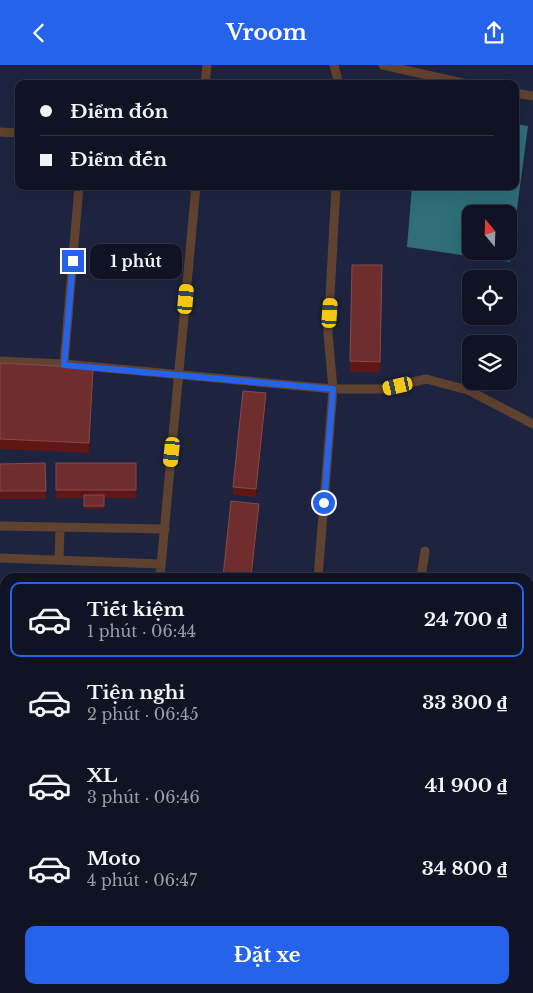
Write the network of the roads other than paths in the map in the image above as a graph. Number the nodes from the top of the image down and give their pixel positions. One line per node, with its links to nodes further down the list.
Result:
1 (207, 65): 4 (lane)
2 (334, 65): 5 (lane)
3 (383, 65): 6 (lane)
4 (205, 80)
5 (338, 80)
6 (449, 80)
7 (519, 94): 8 (lane)
8 (533, 96)
9 (0, 132): 10 (lane)
10 (15, 133)
11 (79, 190): 15 (lane)
12 (196, 190): 16 (lane)
13 (336, 190): 17 (lane)
14 (0, 361): 15 (lane)
15 (64, 365): 16 (lane)
16 (180, 375): 17 (lane); 21 (lane)
17 (333, 389): 18 (lane); 27 (lane)
18 (533, 424)
19 (0, 527): 20 (lane)
20 (60, 527): 21 (lane); 24 (lane)
21 (164, 529): 25 (lane)
22 (424, 551): 28 (lane)
23 (0, 558): 24 (lane)
24 (59, 559): 25 (lane)
25 (161, 564): 26 (lane)
26 (160, 573)
27 (318, 573)
28 (421, 573)

